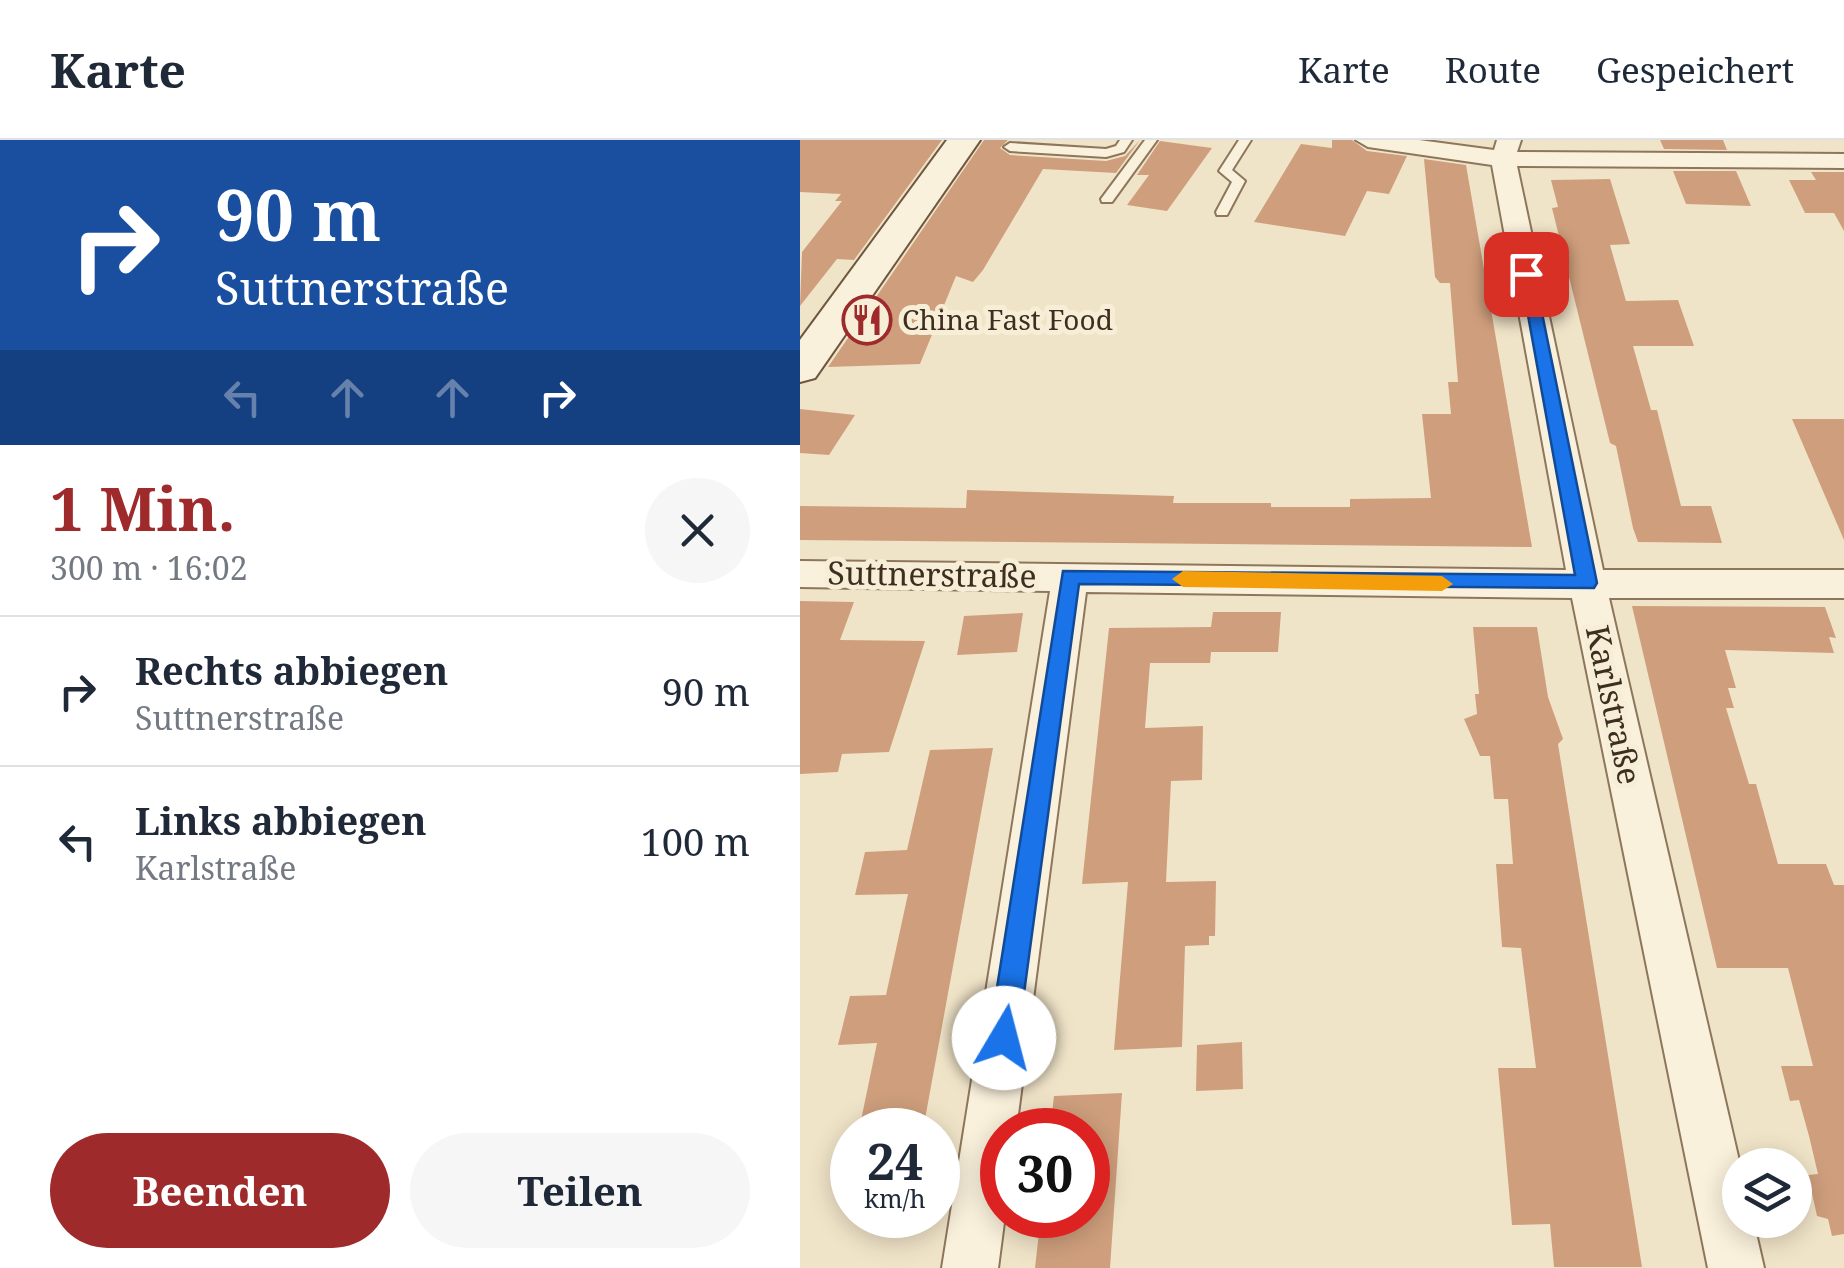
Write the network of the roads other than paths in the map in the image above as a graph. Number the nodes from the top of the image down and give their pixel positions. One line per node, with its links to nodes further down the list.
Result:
1 (964, 140): 11 (street)
2 (1126, 140): 6 (lane)
3 (1151, 140): 9 (lane)
4 (1246, 140): 10 (lane)
5 (1368, 140): 7 (street)
6 (1010, 148)
7 (1506, 149): 8 (street); 14 (street, Karlstraße)
8 (1844, 161)
9 (1107, 199)
10 (1222, 212)
11 (800, 370)
12 (800, 574): 13 (street, Suttnerstraße)
13 (1070, 576): 14 (street, Suttnerstraße); 16 (street)
14 (1587, 583): 15 (street, Suttnerstraße); 17 (street, Karlstraße)
15 (1844, 584)
16 (970, 1268)
17 (1736, 1268)

